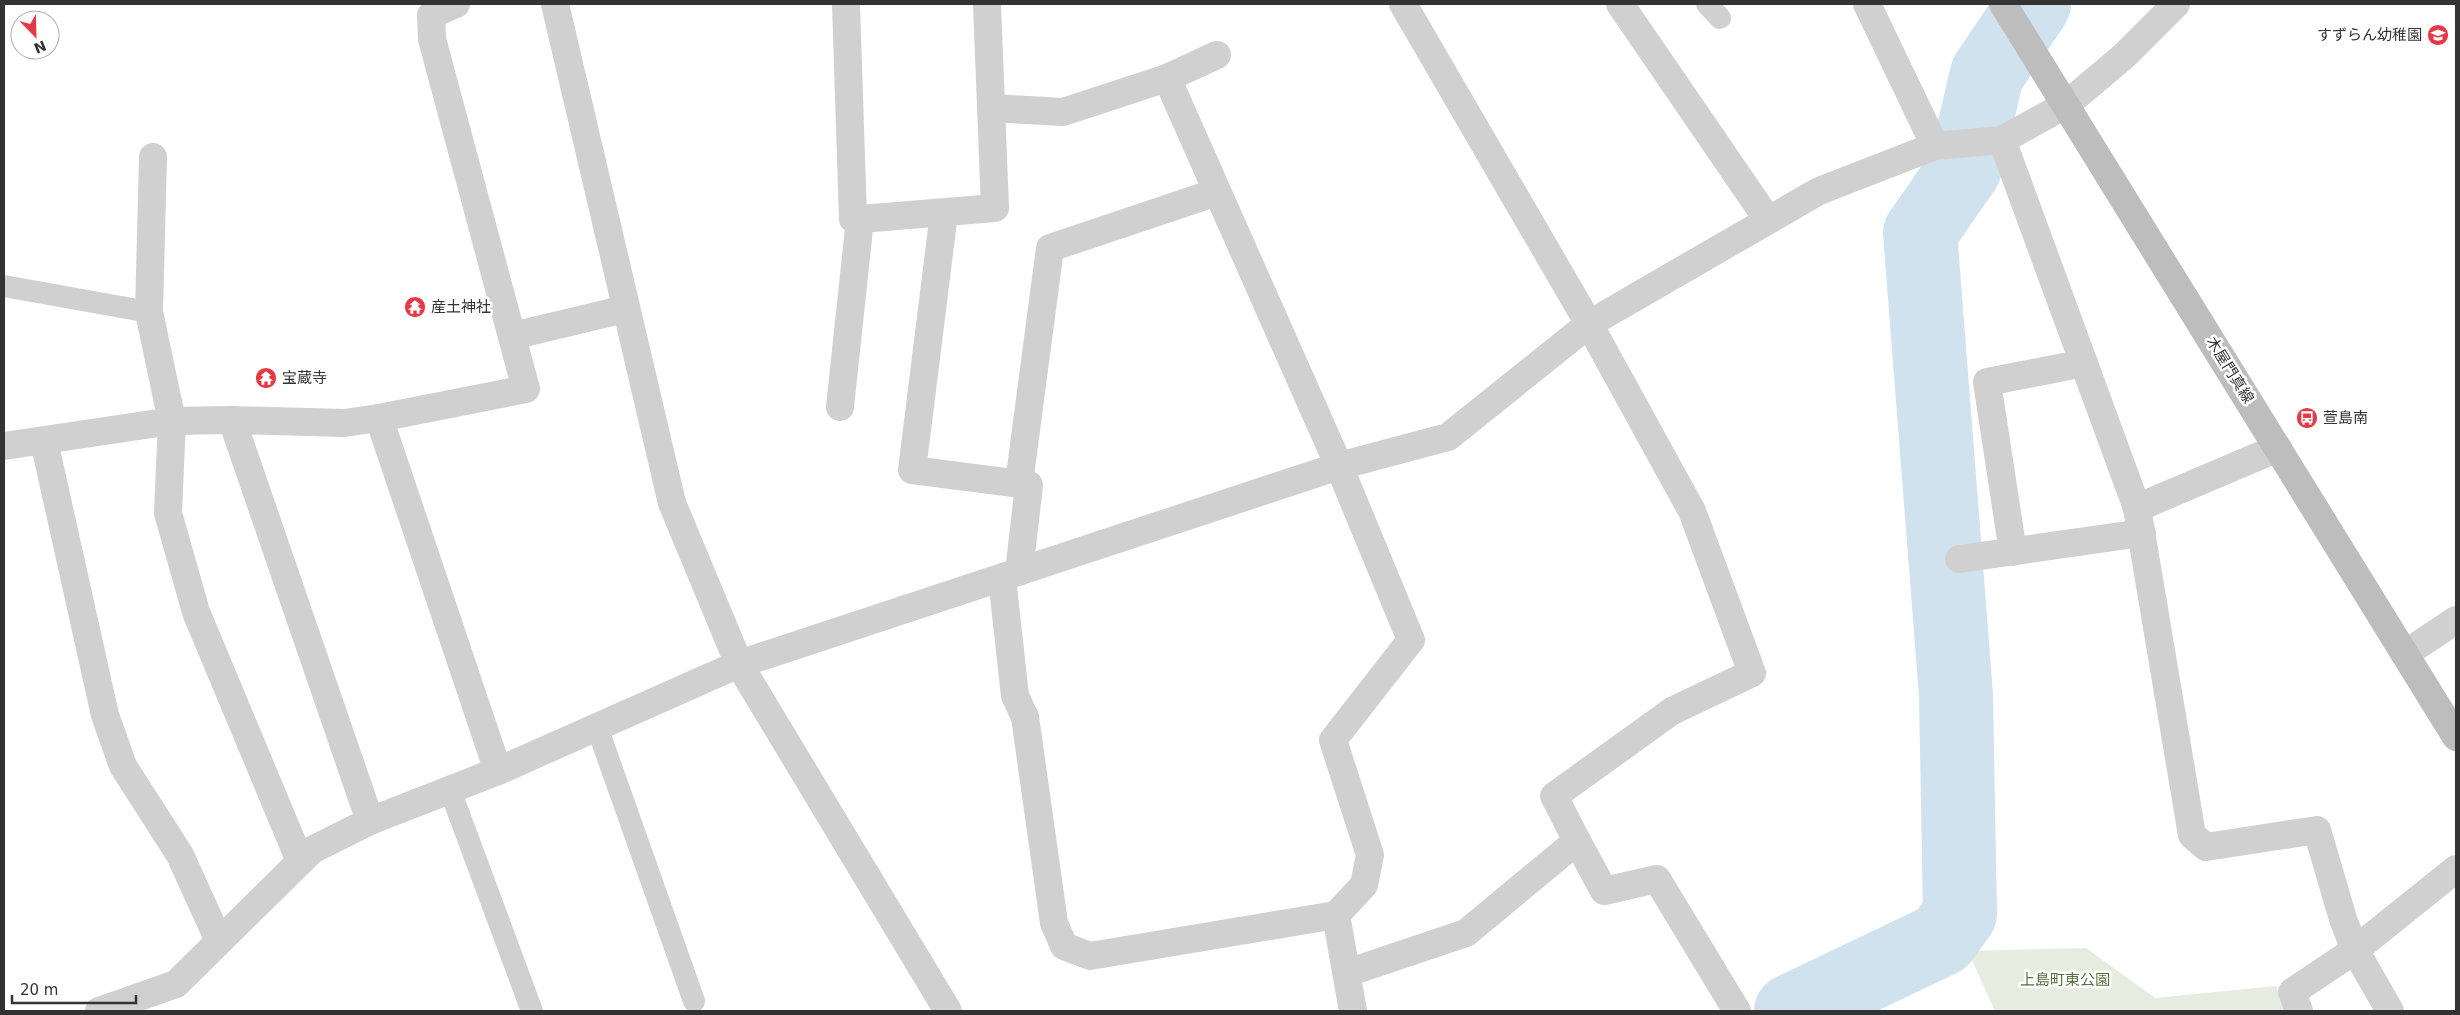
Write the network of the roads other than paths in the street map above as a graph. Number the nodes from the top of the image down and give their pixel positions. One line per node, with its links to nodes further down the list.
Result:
1 (456, 4): 25 (street)
2 (555, 4): 22 (street)
3 (846, 4): 19 (street)
4 (987, 4): 13 (street)
5 (1402, 4): 24 (street)
6 (1620, 4): 20 (street)
7 (1867, 4): 15 (street)
8 (2003, 4): 12 (main road, 木屋門真線)
9 (2176, 4): 12 (street)
10 (1217, 55): 11 (street)
11 (1167, 78): 13 (street); 17 (street)
12 (2067, 104): 14 (street); 33 (main road, 木屋門真線)
13 (992, 108): 18 (street)
14 (2002, 140): 15 (street); 26 (street)
15 (1935, 146): 20 (street)
16 (153, 157): 23 (street)
17 (1217, 192): 34 (street); 35 (street)
18 (944, 213): 19 (street); 35 (street)
19 (860, 219): 27 (street)
20 (1768, 220): 24 (street)
21 (4, 286): 23 (lane)
22 (625, 309): 25 (street); 42 (street)
23 (149, 312): 30 (street)
24 (1589, 324): 34 (street); 48 (street)
25 (512, 336): 28 (street)
26 (2084, 363): 36 (street); 37 (street)
27 (840, 407)
28 (379, 418): 29 (street); 45 (street)
29 (232, 420): 30 (street); 47 (street)
30 (172, 421): 31 (street); 49 (street)
31 (44, 440): 32 (street); 52 (street)
32 (4, 446)
33 (2278, 448): 36 (street); 41 (main road, 木屋門真線)
34 (1339, 466): 39 (street); 51 (street)
35 (1019, 483): 39 (street)
36 (2139, 521): 37 (street); 53 (street)
37 (2013, 552): 38 (street)
38 (1959, 559)
39 (1011, 575): 42 (street); 51 (street)
40 (2456, 620): 41 (street)
41 (2405, 654): 44 (main road, 木屋門真線)
42 (739, 664): 43 (street); 58 (street)
43 (597, 727): 45 (street); 55 (lane)
44 (2456, 737)
45 (498, 771): 46 (street)
46 (450, 790): 47 (street); 57 (lane)
47 (370, 821): 49 (street)
48 (1576, 841): 54 (street); 60 (street)
49 (300, 861): 52 (street)
50 (2456, 869): 53 (street)
51 (1336, 915): 54 (street)
52 (219, 941): 56 (street)
53 (2355, 950): 61 (street); 62 (street)
54 (1347, 973): 59 (street)
55 (694, 1001)
56 (99, 1011)
57 (532, 1011)
58 (948, 1011)
59 (1354, 1011)
60 (1737, 1011)
61 (2299, 1011)
62 (2390, 1011)

